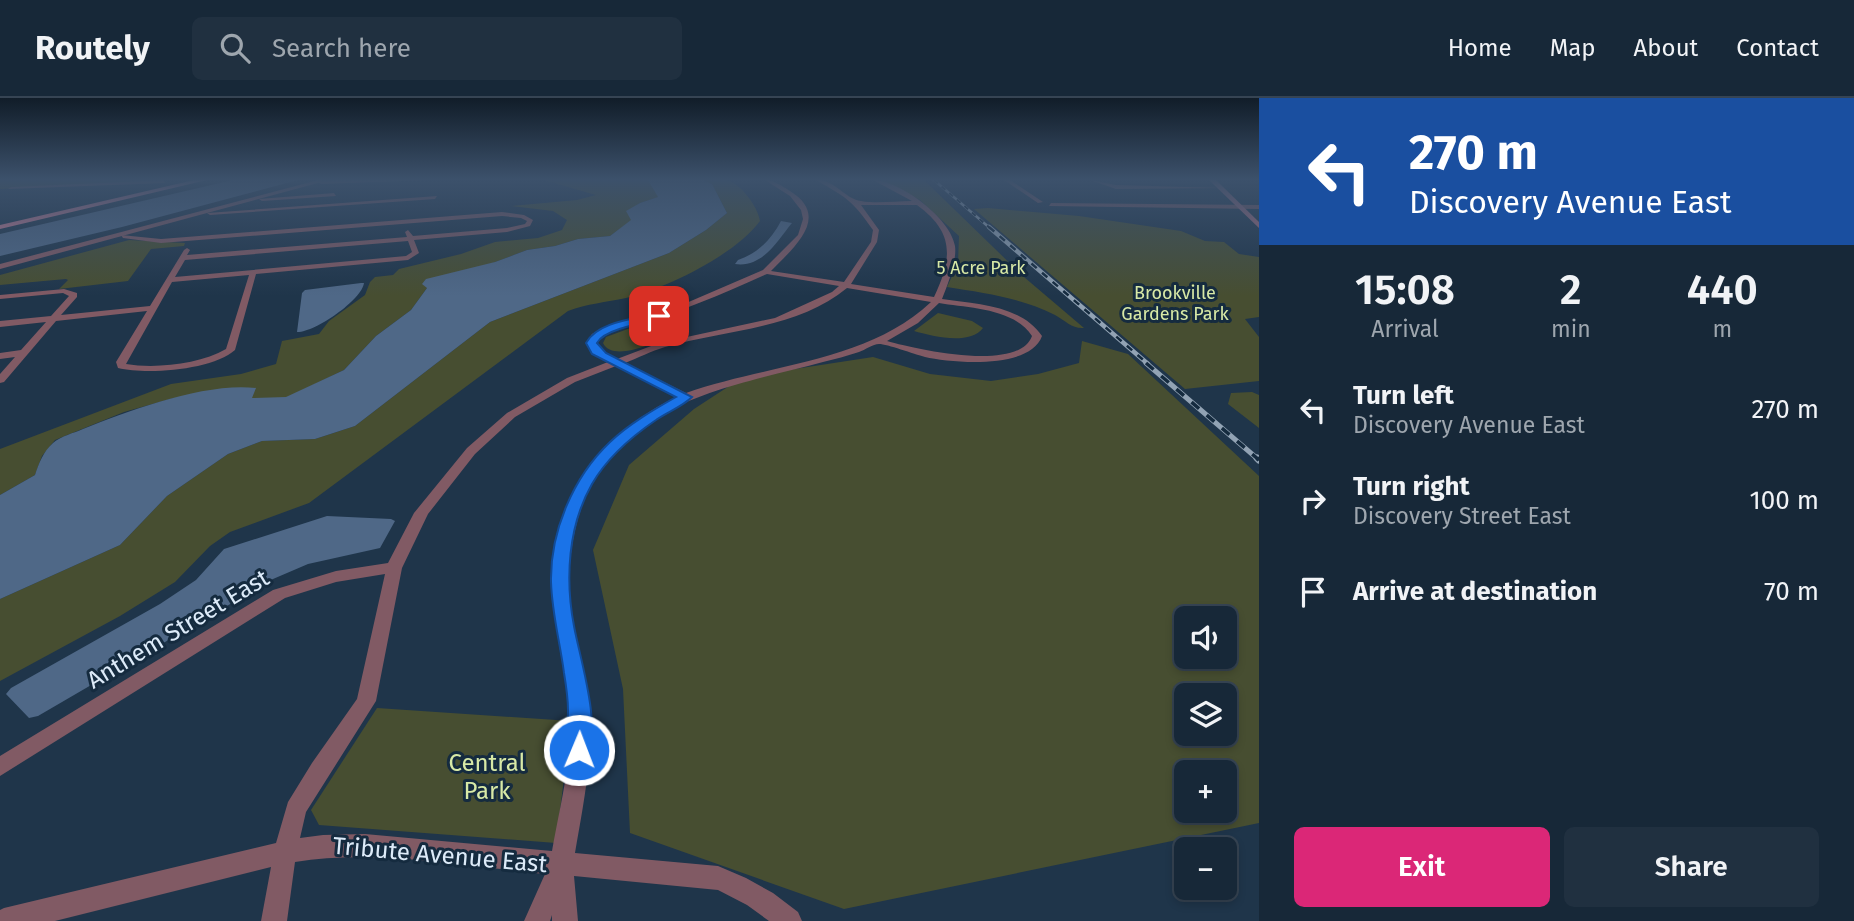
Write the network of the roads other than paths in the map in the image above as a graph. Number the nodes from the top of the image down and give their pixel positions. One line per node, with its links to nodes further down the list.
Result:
1 (37, 218): 9 (main road)
2 (190, 218): 10 (street)
3 (400, 218): 11 (street)
4 (404, 218): 12 (street)
5 (526, 218): 12 (street)
6 (806, 218): 15 (street)
7 (869, 218): 18 (street)
8 (935, 218): 20 (street)
9 (0, 227)
10 (123, 236): 11 (street); 14 (street)
11 (192, 239): 13 (street)
12 (410, 239): 13 (street); 16 (street)
13 (182, 258): 17 (street)
14 (0, 267)
15 (766, 272): 18 (street); 27 (street)
16 (253, 273): 17 (street); 21 (street)
17 (170, 280): 21 (street)
18 (846, 285): 20 (street); 27 (street)
19 (0, 297): 22 (street)
20 (937, 300): 24 (street); 24 (street)
21 (152, 308): 22 (street)
22 (54, 318): 23 (street); 25 (street)
23 (0, 324)
24 (878, 341): 29 (street)
25 (23, 353): 26 (street); 28 (street)
26 (0, 356)
27 (614, 362): 29 (street); 30 (street)
28 (0, 380)
29 (685, 397): 33 (street)
30 (394, 568): 31 (street, Anthem Street East); 32 (street)
31 (0, 767)
32 (285, 852): 33 (street, Tribute Avenue East); 34 (street, Tribute Avenue East); 35 (street)
33 (561, 865): 36 (street); 37 (street); 38 (street, Tribute Avenue East)
34 (4, 921)
35 (274, 921)
36 (537, 921)
37 (565, 921)
38 (789, 921)

